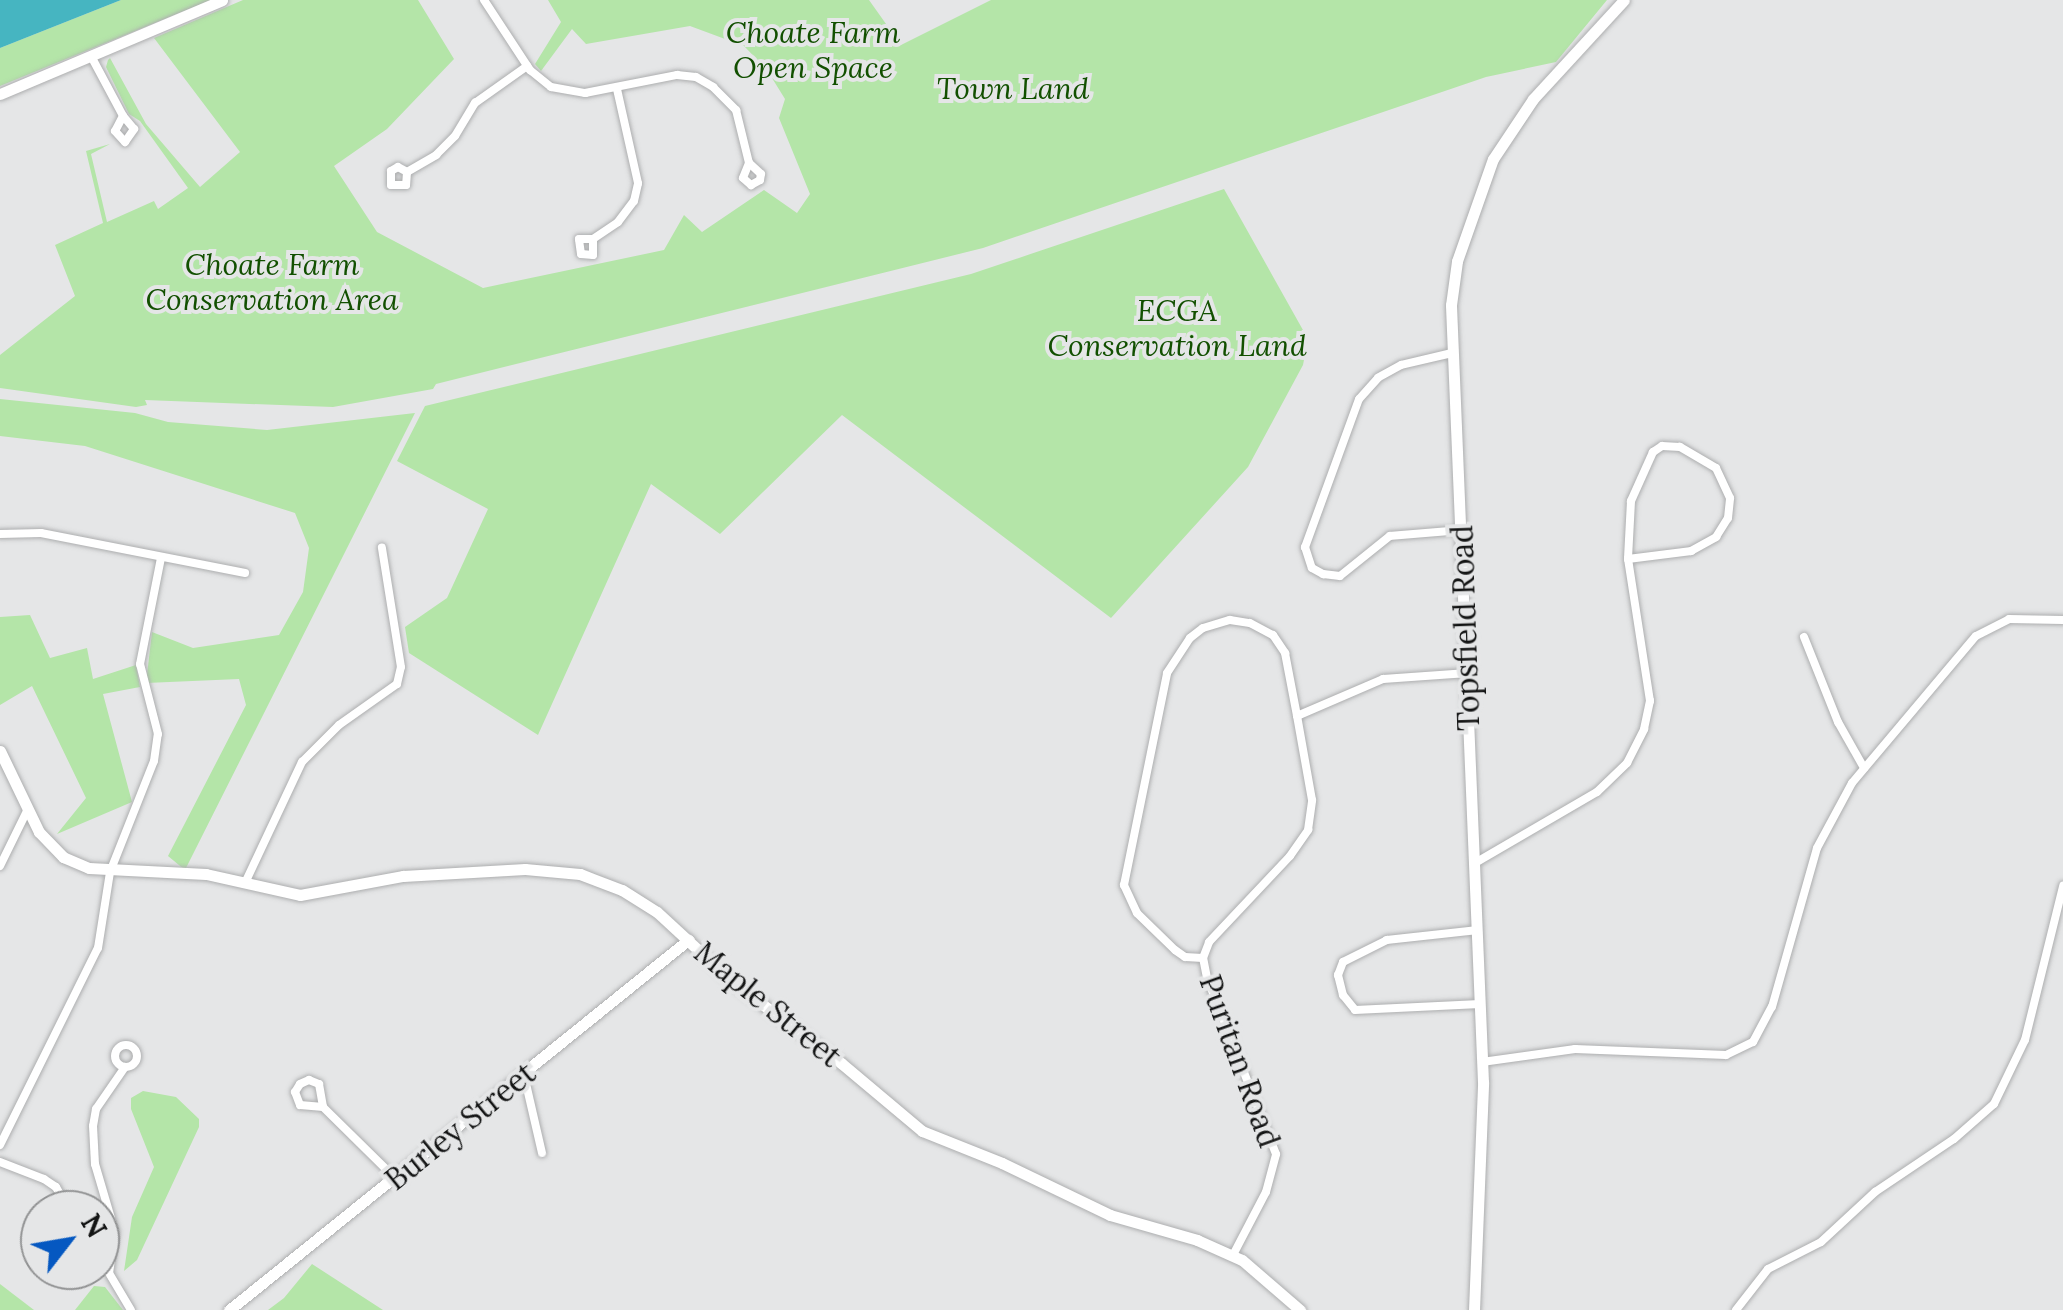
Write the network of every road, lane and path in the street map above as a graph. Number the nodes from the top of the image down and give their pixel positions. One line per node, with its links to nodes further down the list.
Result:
1 (222, 0): 4 (main road)
2 (484, 0): 5 (street)
3 (1624, 0): 12 (main road, Topsfield Road)
4 (91, 56): 7 (main road); 8 (street)
5 (527, 66): 6 (street); 10 (street)
6 (617, 89): 9 (street); 11 (street)
7 (0, 94)
8 (123, 116)
9 (749, 163)
10 (407, 172)
11 (593, 239)
12 (1452, 353): 13 (main road, Topsfield Road); 13 (street)
13 (1462, 530): 21 (main road, Topsfield Road)
14 (0, 534): 16 (street)
15 (382, 548): 29 (street)
16 (160, 558): 18 (street); 28 (street)
17 (1628, 559): 17 (street); 26 (street)
18 (245, 573)
19 (2063, 620): 24 (street)
20 (1804, 636): 24 (street)
21 (1468, 673): 22 (street); 26 (main road, Topsfield Road)
22 (1297, 716): 33 (street, Puritan Road); 33 (street, Puritan Road)
23 (0, 751): 25 (main road, Maple Street)
24 (1864, 768): 35 (street)
25 (27, 811): 27 (street); 28 (main road, Maple Street)
26 (1475, 863): 31 (main road, Topsfield Road)
27 (0, 866)
28 (110, 872): 29 (main road, Maple Street); 39 (street)
29 (245, 883): 32 (main road, Maple Street)
30 (2063, 886): 49 (street)
31 (1478, 930): 34 (main road, Topsfield Road); 34 (street)
32 (688, 940): 37 (main road, Burley Street); 44 (main road, Maple Street)
33 (1203, 958): 44 (street, Puritan Road)
34 (1480, 1004): 35 (main road, Topsfield Road)
35 (1482, 1062): 48 (main road, Topsfield Road)
36 (126, 1067): 45 (street)
37 (524, 1075): 40 (street); 42 (main road, Burley Street)
38 (323, 1108): 42 (street)
39 (0, 1146)
40 (542, 1153)
41 (0, 1162): 43 (street)
42 (396, 1178): 46 (main road, Burley Street)
43 (58, 1190)
44 (1233, 1256): 47 (main road, Maple Street)
45 (131, 1310)
46 (229, 1310)
47 (1300, 1310)
48 (1474, 1310)
49 (1736, 1310)

